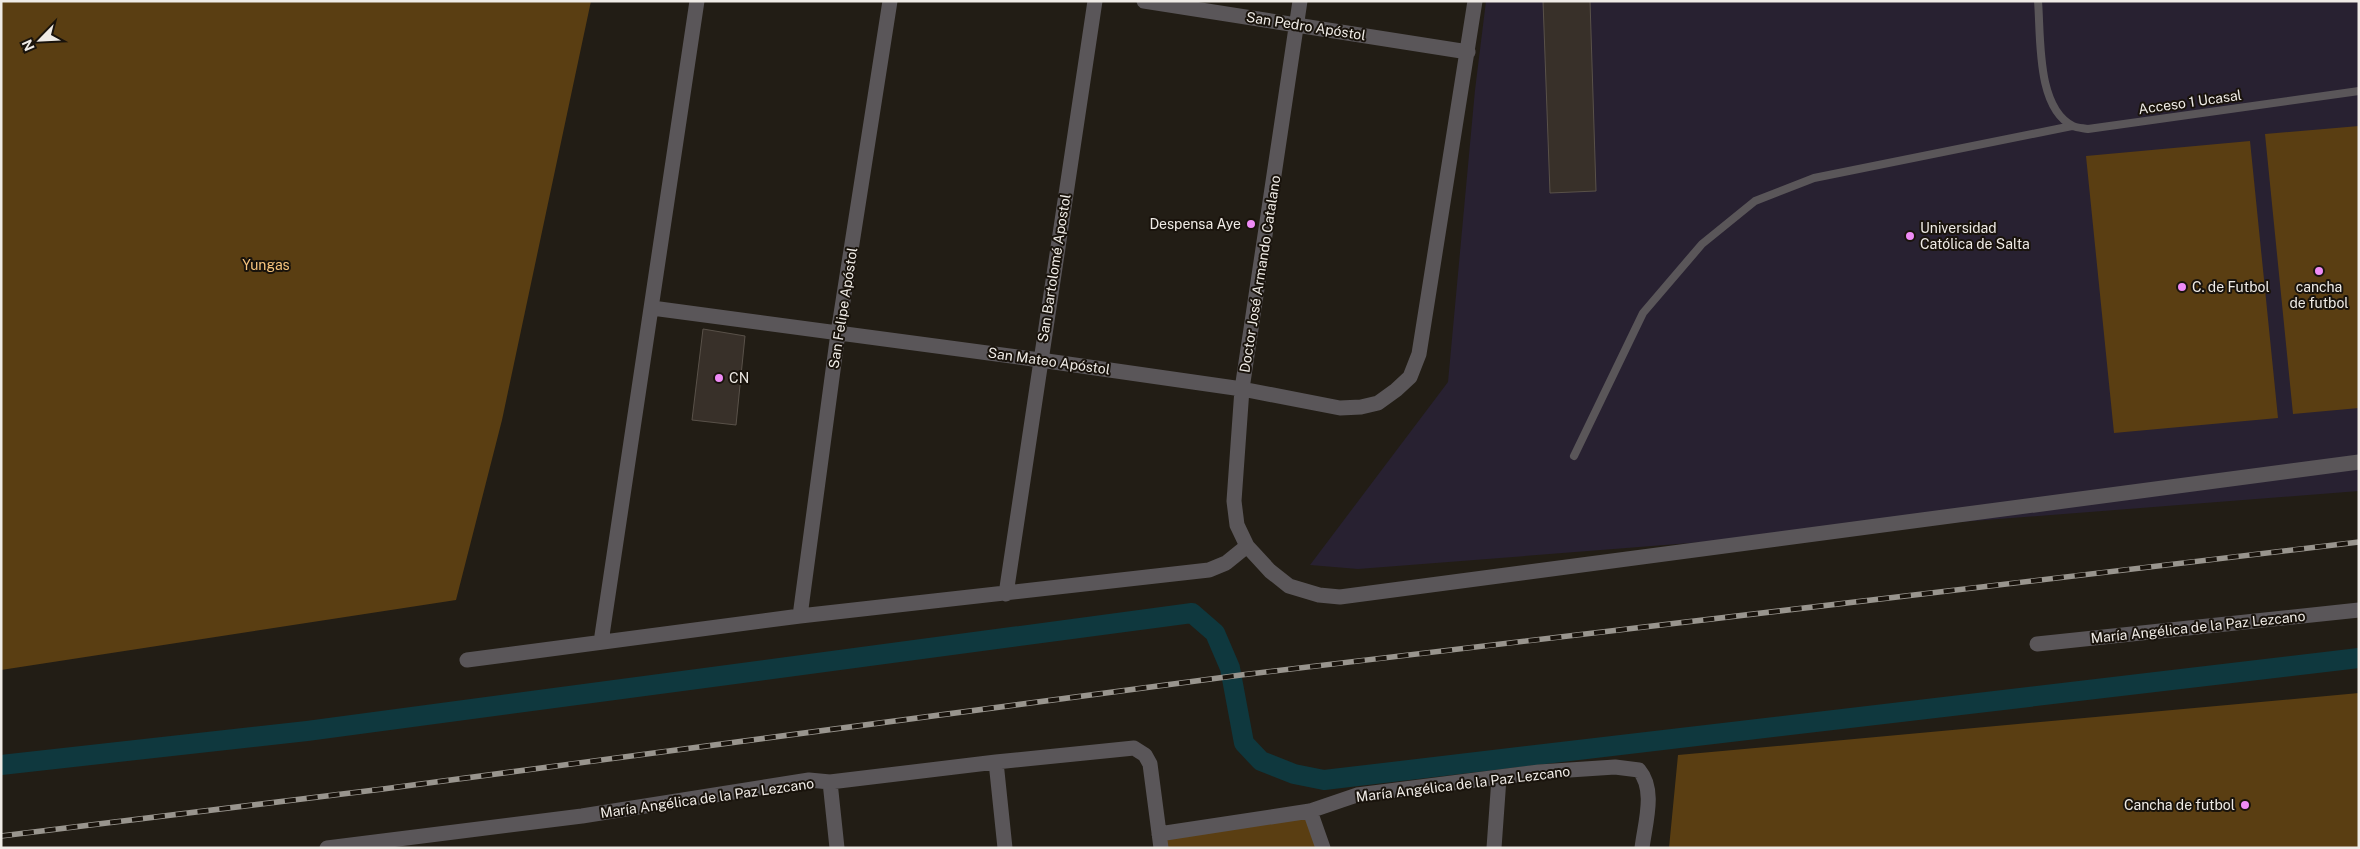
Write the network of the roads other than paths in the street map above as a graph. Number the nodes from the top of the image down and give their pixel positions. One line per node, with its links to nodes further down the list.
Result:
1 (697, 1): 12 (street)
2 (890, 1): 13 (street, San Felipe Apóstol)
3 (1095, 1): 14 (street, San Bartolomé Apostol)
4 (1144, 1): 8 (street, San Pedro Apóstol)
5 (1300, 1): 8 (street, Doctor José Armando Catalano)
6 (1475, 1): 9 (street, San Mateo Apóstol)
7 (2038, 1): 11 (lane)
8 (1297, 24): 9 (street, San Pedro Apóstol); 15 (street, Doctor José Armando Catalano)
9 (1468, 52): 15 (street, San Mateo Apóstol)
10 (2359, 92): 11 (lane, Acceso 1 Ucasal)
11 (2072, 126): 16 (lane, Acceso 1 Ucasal)
12 (652, 308): 13 (street, San Mateo Apóstol); 22 (street)
13 (838, 333): 14 (street, San Mateo Apóstol); 21 (street, San Felipe Apóstol)
14 (1040, 360): 15 (street, San Mateo Apóstol); 19 (street, San Bartolomé Apostol)
15 (1242, 390): 18 (street, Doctor José Armando Catalano)
16 (1574, 456)
17 (2359, 462): 18 (street, Doctor José Armando Catalano)
18 (1247, 546): 19 (street)
19 (1006, 594): 21 (street)
20 (2359, 610): 23 (street, María Angélica de la Paz Lezcano)
21 (800, 616): 22 (street)
22 (601, 642): 24 (street)
23 (2037, 644)
24 (467, 660)
25 (996, 762): 27 (street, María Angélica de la Paz Lezcano); 30 (street, María Angélica de la Paz Lezcano); 33 (street)
26 (1500, 778): 28 (street, María Angélica de la Paz Lezcano); 35 (street); 36 (street, María Angélica de la Paz Lezcano)
27 (830, 782): 29 (street, María Angélica de la Paz Lezcano); 32 (street)
28 (1310, 811): 30 (street, María Angélica de la Paz Lezcano); 34 (street)
29 (453, 840): 31 (street, María Angélica de la Paz Lezcano)
30 (1160, 841)
31 (327, 848)
32 (837, 848)
33 (1006, 848)
34 (1323, 848)
35 (1494, 848)
36 (1642, 848)

